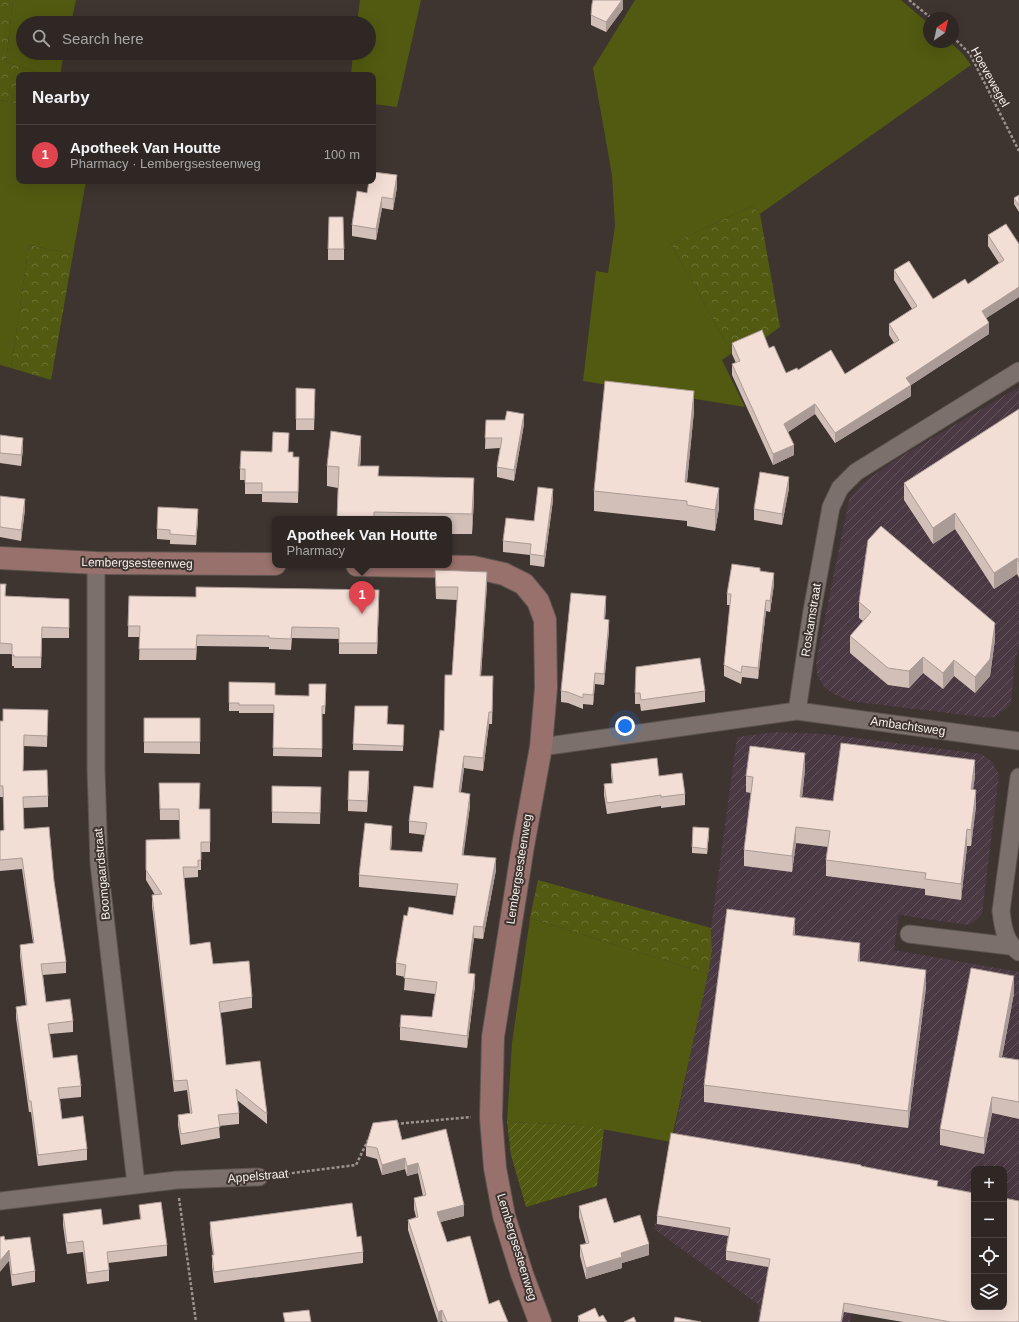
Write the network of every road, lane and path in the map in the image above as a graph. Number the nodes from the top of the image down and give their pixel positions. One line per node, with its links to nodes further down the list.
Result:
1 (909, 0): 2 (path)
2 (924, 12)
3 (959, 43): 4 (path, Hoevewegel)
4 (1019, 151)
5 (1019, 371): 10 (street, Roskamstraat)
6 (0, 558): 7 (street, Lembergsesteenweg)
7 (96, 563): 8 (street, Lembergsesteenweg); 21 (street, Boomgaardstraat)
8 (272, 564)
9 (452, 567): 12 (street, Lembergsesteenweg)
10 (797, 711): 11 (street, Ambachtsweg); 12 (street)
11 (1019, 741)
12 (540, 747): 16 (street, Lembergsesteenweg)
13 (1019, 777): 15 (street)
14 (909, 934): 15 (street)
15 (1015, 949)
16 (491, 1118): 17 (path); 24 (street, Lembergsesteenweg)
17 (390, 1124)
18 (368, 1139): 19 (path, Appelstraat)
19 (259, 1177): 20 (street, Appelstraat)
20 (177, 1180): 21 (street, Appelstraat); 23 (path)
21 (136, 1184): 22 (street, Appelstraat)
22 (0, 1201)
23 (196, 1322)
24 (540, 1322)

